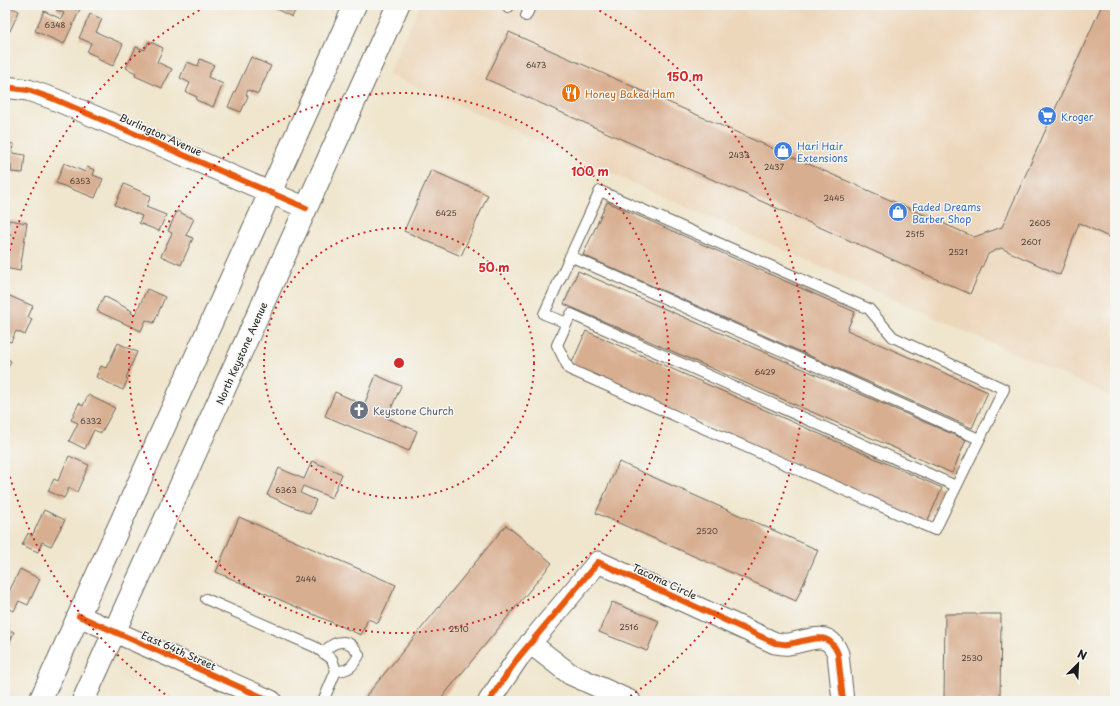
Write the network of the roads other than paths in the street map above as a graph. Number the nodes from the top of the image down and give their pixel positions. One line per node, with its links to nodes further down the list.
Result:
1 (355, 5): 6 (main road)
2 (398, 5): 7 (main road, North Keystone Avenue)
3 (531, 5): 4 (lane)
4 (526, 16)
5 (5, 87): 6 (street, Burlington Avenue)
6 (270, 193): 7 (street, Burlington Avenue); 13 (main road)
7 (306, 208): 14 (main road, North Keystone Avenue)
8 (570, 256): 9 (lane); 10 (lane); 10 (lane)
9 (566, 323): 11 (lane); 11 (lane)
10 (979, 439): 11 (lane)
11 (956, 486)
12 (206, 599): 16 (lane)
13 (79, 616): 14 (street, East 64th Street); 18 (main road)
14 (115, 632): 19 (main road, North Keystone Avenue); 20 (street, East 64th Street)
15 (530, 643): 22 (street, Tacoma Circle); 23 (street); 24 (street, Tacoma Circle)
16 (323, 653): 17 (lane); 17 (lane)
17 (336, 671): 21 (lane)
18 (40, 701)
19 (83, 701)
20 (271, 701)
21 (323, 701)
22 (489, 701)
23 (630, 701)
24 (843, 701)

